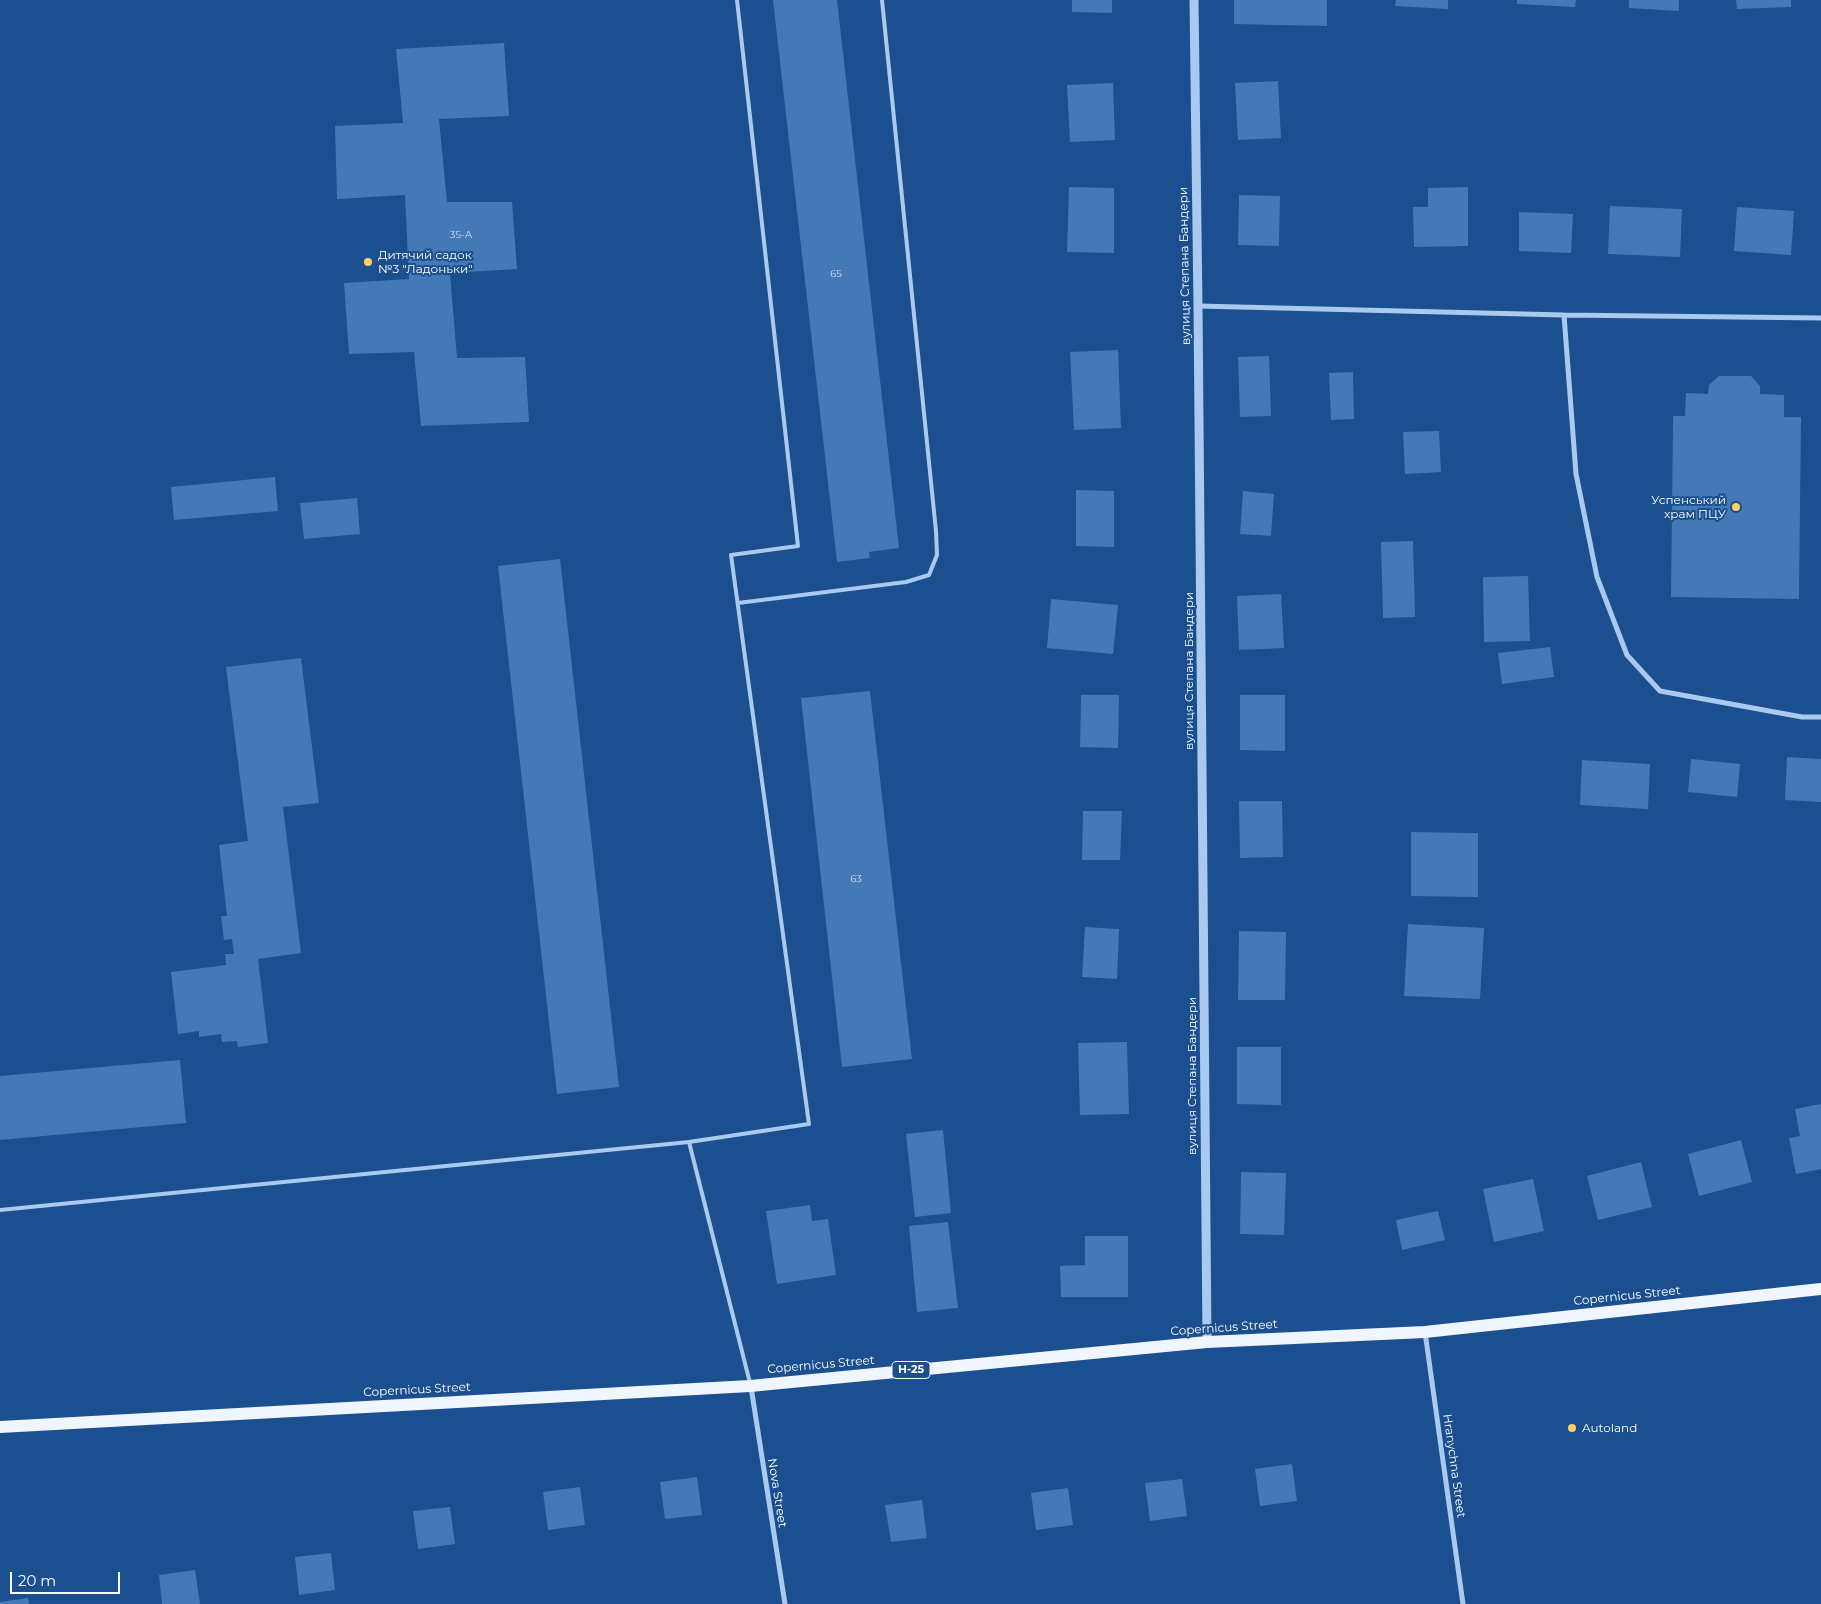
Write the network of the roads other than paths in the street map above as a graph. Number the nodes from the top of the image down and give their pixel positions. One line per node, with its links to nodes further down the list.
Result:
1 (737, 0): 7 (lane)
2 (882, 0): 7 (lane)
3 (1194, 0): 4 (street, вулиця Степана Бандери)
4 (1198, 306): 5 (street); 13 (street, вулиця Степана Бандери)
5 (1564, 315): 6 (street); 8 (street)
6 (1821, 318)
7 (738, 604): 9 (lane)
8 (1821, 717)
9 (689, 1142): 10 (lane); 14 (lane)
10 (0, 1210)
11 (1821, 1289): 12 (main road, Copernicus Street / Н-25)
12 (1425, 1332): 13 (main road, Copernicus Street / Н-25); 17 (street, Hranychna Street)
13 (1206, 1342): 14 (main road, Copernicus Street / Н-25)
14 (750, 1386): 15 (main road, Copernicus Street / Н-25); 16 (street, Nova Street)
15 (0, 1427)
16 (784, 1604)
17 (1463, 1604)

